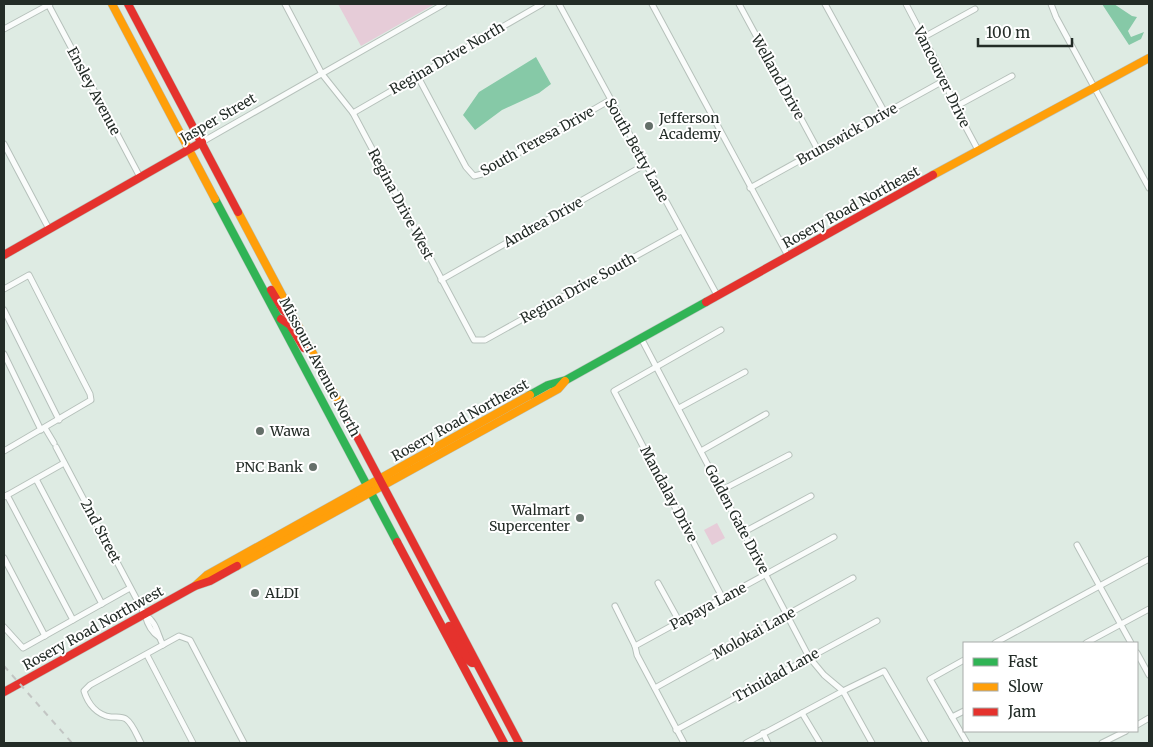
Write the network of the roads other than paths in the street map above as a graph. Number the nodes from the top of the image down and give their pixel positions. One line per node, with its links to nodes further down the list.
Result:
1 (49, 4): 14 (street); 32 (street, Ensley Avenue)
2 (112, 4): 28 (main road, Missouri Avenue North)
3 (128, 4): 26 (main road, Missouri Avenue North)
4 (285, 4): 17 (street, Regina Drive West)
5 (444, 4): 17 (street, Jasper Street)
6 (542, 4): 18 (street, Regina Drive North)
7 (559, 4): 22 (street, South Betty Lane)
8 (652, 4): 33 (street)
9 (738, 4): 29 (street, Welland Drive)
10 (825, 4): 25 (street)
11 (906, 4): 15 (street, Vancouver Drive)
12 (1051, 4): 21 (street)
13 (975, 10): 15 (street)
14 (4, 29)
15 (924, 37): 20 (street, Vancouver Drive)
16 (1149, 58): 21 (main road, Rosery Road Northeast)
17 (322, 74): 24 (street, Regina Drive West); 26 (street, Jasper Street)
18 (417, 75): 22 (street, South Teresa Drive); 24 (street, Regina Drive North)
19 (1012, 76): 23 (street)
20 (944, 80): 23 (street, Vancouver Drive); 25 (street, Brunswick Drive)
21 (1094, 87): 30 (main road, Rosery Road Northeast); 34 (street)
22 (610, 100): 31 (street, South Betty Lane)
23 (955, 107): 30 (street, Vancouver Drive)
24 (352, 113): 40 (street, Regina Drive West)
25 (884, 113): 29 (street, Brunswick Drive)
26 (202, 142): 28 (main road, Jasper Street); 45 (main road, Missouri Avenue North)
27 (4, 144): 35 (street)
28 (190, 148): 32 (main road, Jasper Street); 39 (main road, Missouri Avenue North)
29 (818, 150): 33 (street, Brunswick Drive)
30 (978, 150): 38 (main road, Rosery Road Northeast)
31 (646, 164): 36 (street, South Betty Lane); 40 (street, Andrea Drive)
32 (140, 177): 35 (main road, Jasper Street)
33 (750, 188): 38 (street)
34 (1149, 188)
35 (49, 229): 37 (main road, Jasper Street)
36 (681, 231): 42 (street, South Betty Lane); 48 (street, Regina Drive South)
37 (4, 255)
38 (788, 256): 42 (main road, Rosery Road Northeast)
39 (250, 262): 44 (main road, Missouri Avenue North); 45 (main road)
40 (442, 280): 48 (street, Regina Drive West)
41 (4, 289): 55 (street)
42 (717, 295): 47 (main road, Rosery Road Northeast)
43 (4, 310): 55 (street)
44 (279, 318): 52 (main road); 64 (main road, Missouri Avenue North)
45 (294, 318): 52 (main road, Missouri Avenue North)
46 (721, 330): 50 (street)
47 (641, 338): 50 (street, Golden Gate Drive); 63 (main road, Rosery Road Northeast)
48 (474, 340)
49 (4, 354): 56 (street, 2nd Street)
50 (657, 367): 53 (street, Golden Gate Drive); 81 (street, Mandalay Drive)
51 (745, 372): 53 (street)
52 (327, 380): 63 (main road, Missouri Avenue North)
53 (679, 408): 59 (street, Golden Gate Drive)
54 (766, 414): 59 (street)
55 (59, 420): 56 (street)
56 (43, 429): 58 (street); 61 (street, 2nd Street)
57 (4, 443): 58 (street)
58 (5, 450)
59 (701, 451): 65 (street, Golden Gate Drive)
60 (789, 455): 65 (street)
61 (64, 463): 62 (street); 80 (street, 2nd Street)
62 (36, 479): 66 (street); 82 (street)
63 (381, 483): 64 (main road, Rosery Road Northeast); 103 (main road, Missouri Avenue North)
64 (370, 489): 68 (main road, Rosery Road Northwest); 72 (main road, Rosery Road Northwest); 83 (main road, Missouri Avenue North)
65 (722, 490): 69 (street, Golden Gate Drive)
66 (6, 496): 88 (street)
67 (811, 496): 69 (street)
68 (297, 525): 72 (main road); 78 (main road, Rosery Road Northwest)
69 (744, 532): 75 (street, Golden Gate Drive)
70 (834, 537): 75 (street, Papaya Lane)
71 (1077, 545): 79 (street)
72 (265, 550): 78 (main road, Rosery Road Northwest)
73 (4, 558): 93 (street)
74 (1149, 559): 79 (street)
75 (766, 575): 81 (street, Papaya Lane); 87 (street, Golden Gate Drive)
76 (853, 578): 87 (street, Molokai Lane)
77 (658, 583): 89 (street)
78 (195, 586): 86 (main road, Rosery Road Northwest)
79 (1099, 586): 91 (street); 94 (street)
80 (130, 588): 82 (street); 86 (street, 2nd Street)
81 (722, 597): 89 (street, Papaya Lane)
82 (102, 604): 88 (street)
83 (432, 606): 103 (main road); 105 (main road, Missouri Avenue North)
84 (615, 606): 98 (street)
85 (1149, 609): 91 (street)
86 (145, 615): 97 (street, 2nd Street); 109 (main road, Rosery Road Northwest)
87 (786, 615): 101 (street, Golden Gate Drive); 107 (street, Molokai Lane)
88 (73, 620): 93 (street)
89 (679, 621): 98 (street, Papaya Lane)
90 (877, 621): 101 (street, Trinidad Lane)
91 (1120, 624): 95 (street); 96 (street)
92 (4, 627): 93 (street)
93 (44, 636)
94 (997, 642)
95 (1088, 642)
96 (1130, 642)
97 (163, 645): 99 (street); 120 (street)
98 (635, 646): 107 (street)
99 (147, 655): 118 (street); 119 (street)
100 (1138, 655): 104 (street)
101 (809, 656): 108 (street, Golden Gate Drive); 115 (street, Trinidad Lane)
102 (963, 661): 112 (street)
103 (476, 662): 106 (main road, Missouri Avenue North)
104 (1149, 675)
105 (470, 678): 106 (main road); 121 (main road, Missouri Avenue North)
106 (488, 684): 122 (main road, Missouri Avenue North)
107 (655, 688): 115 (street)
108 (843, 691): 111 (street); 127 (street); 128 (street)
109 (4, 692)
110 (963, 711): 112 (street)
111 (802, 713): 117 (street); 126 (street)
112 (952, 717): 129 (street)
113 (1149, 718): 114 (street)
114 (1138, 724)
115 (676, 730): 123 (street)
116 (1124, 732): 130 (street)
117 (763, 733): 124 (street); 125 (street)
118 (141, 743)
119 (193, 743)
120 (244, 743)
121 (504, 743)
122 (519, 743)
123 (684, 743)
124 (746, 743)
125 (768, 743)
126 (820, 743)
127 (872, 743)
128 (926, 743)
129 (967, 743)
130 (1102, 743)

